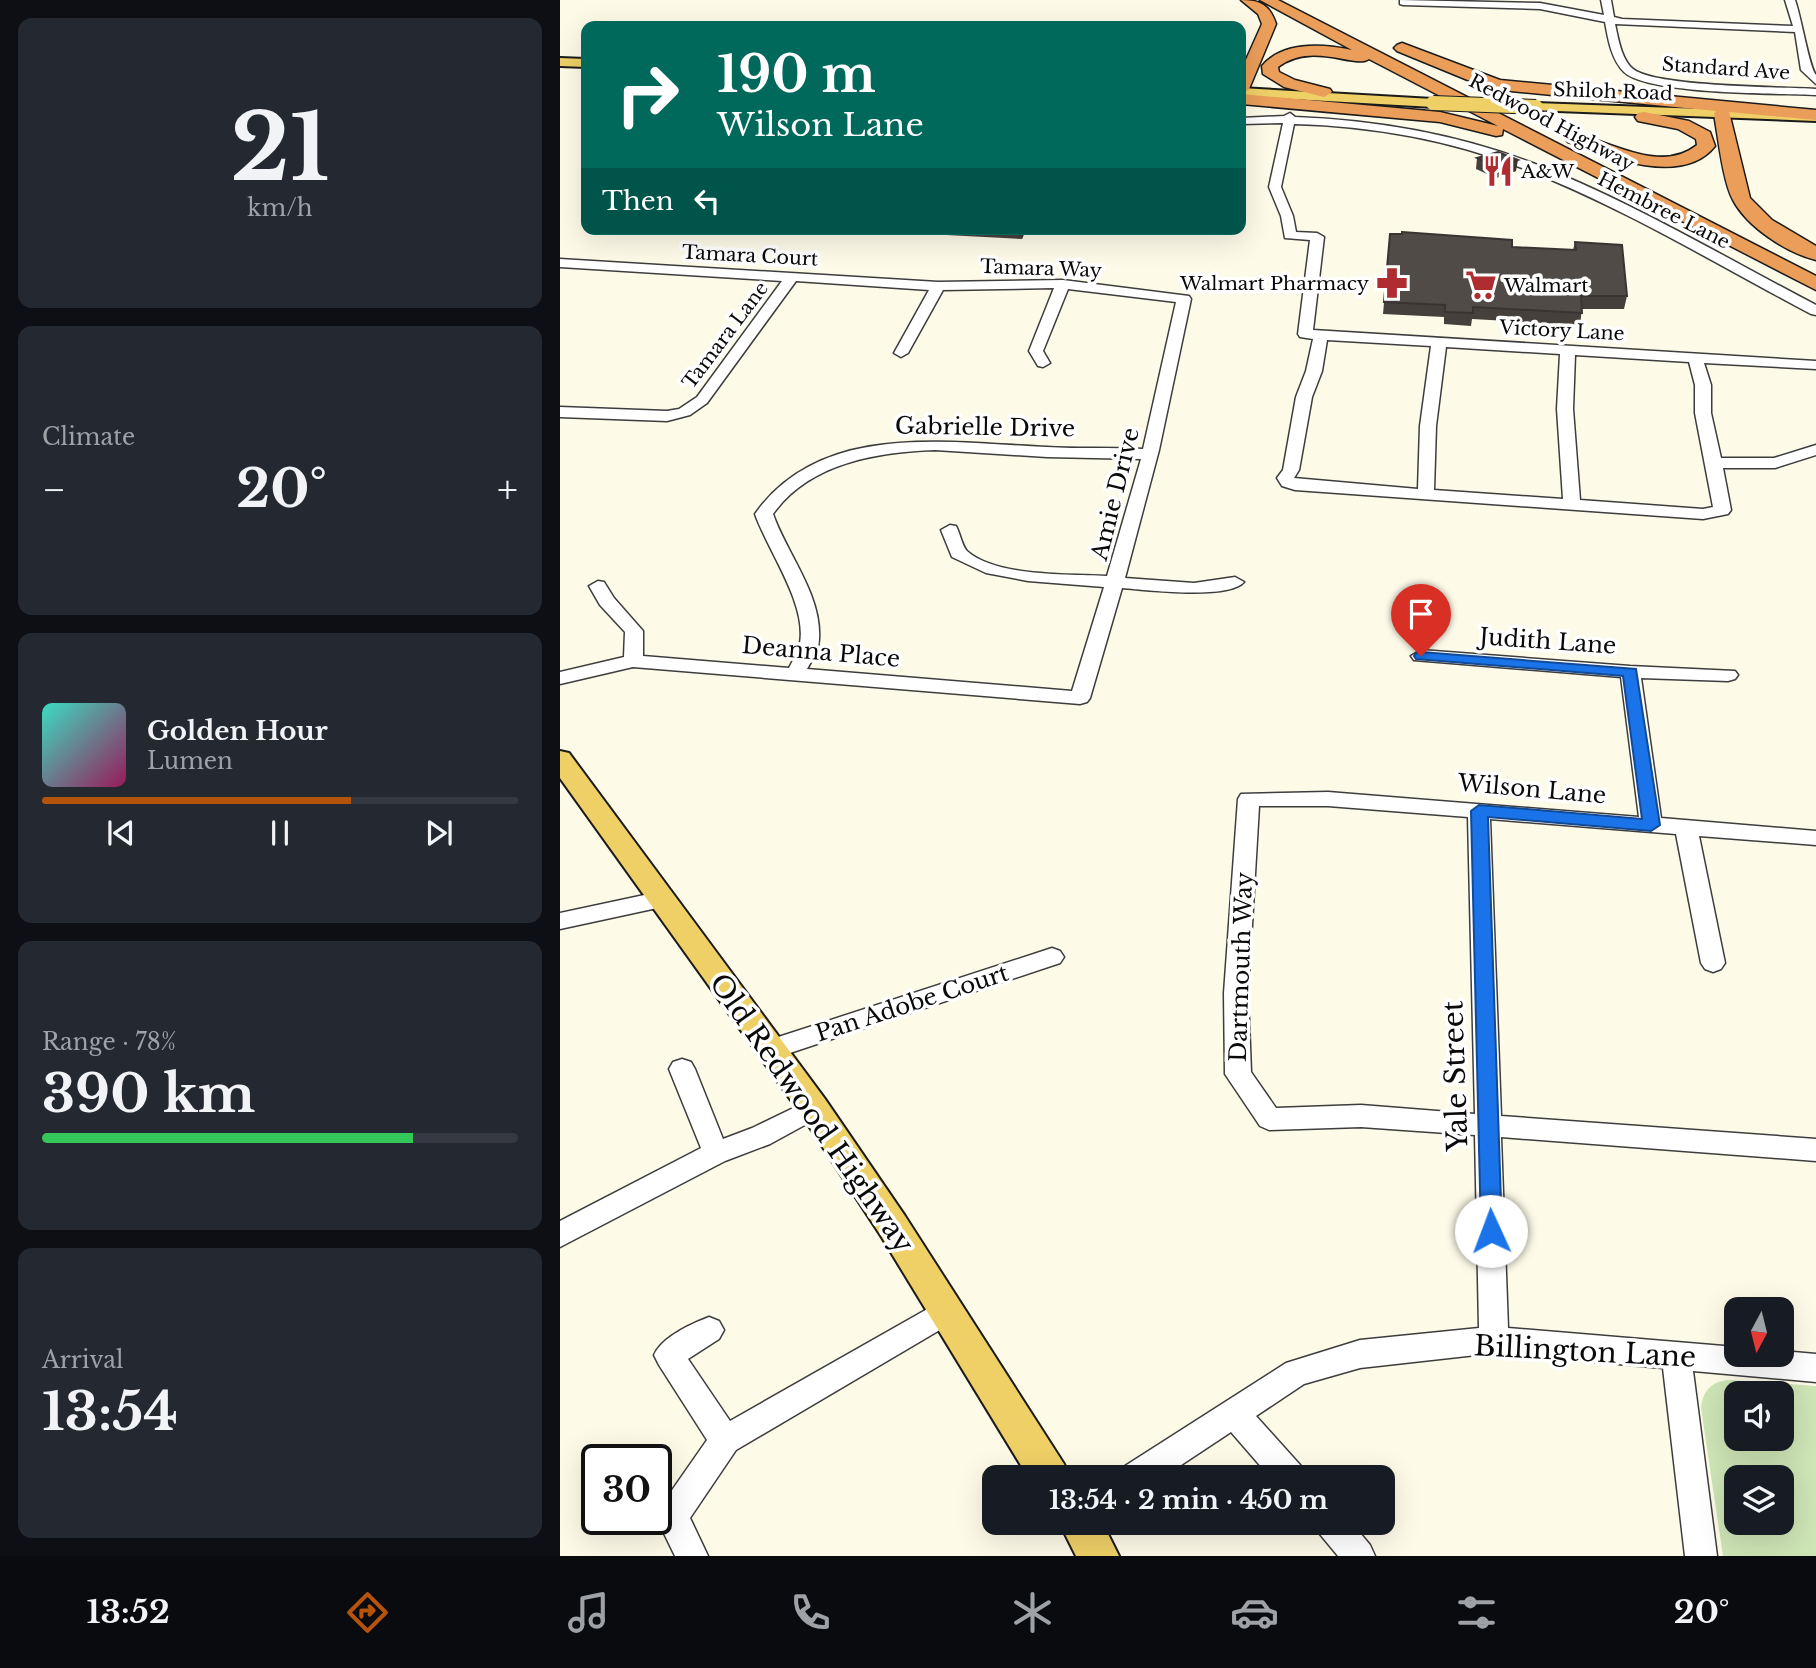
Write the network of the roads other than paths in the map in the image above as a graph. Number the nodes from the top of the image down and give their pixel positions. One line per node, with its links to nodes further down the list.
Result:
1 (1248, 0): 12 (highway)
2 (1266, 0): 16 (highway, Redwood Highway)
3 (1291, 0): 7 (highway, Redwood Highway)
4 (1606, 0): 8 (street, Standard Ave)
5 (1790, 0): 9 (street)
6 (1403, 2): 8 (street)
7 (1322, 16): 20 (highway, Redwood Highway); 23 (highway)
8 (1610, 20): 9 (street); 15 (street, Standard Ave)
9 (1797, 29): 13 (street)
10 (560, 62): 11 (main road)
11 (581, 64)
12 (1246, 79)
13 (1816, 81)
14 (1246, 91): 18 (main road, Shiloh Road)
15 (1816, 92)
16 (1458, 97): 18 (highway); 27 (highway, Redwood Highway)
17 (1246, 99): 27 (highway)
18 (1394, 101): 20 (main road, Shiloh Road, bridge)
19 (1587, 109): 20 (main road, Shiloh Road); 20 (highway); 26 (main road, Shiloh Road)
20 (1529, 111): 30 (highway, Redwood Highway)
21 (1246, 115): 24 (street, Hembree Lane)
22 (1775, 116): 23 (main road); 26 (highway)
23 (1816, 116)
24 (1290, 118): 25 (street, Hembree Lane); 36 (street, Hembree Lane); 37 (street, Hembree Lane); 38 (street)
25 (1246, 121)
26 (1724, 121): 28 (highway)
27 (1693, 221): 33 (highway, Redwood Highway)
28 (1816, 254)
29 (560, 263): 31 (street, Tamara Court)
30 (1816, 267)
31 (792, 277): 34 (street, Tamara Court); 45 (street, Tamara Lane)
32 (1063, 284): 34 (street, Tamara Way); 35 (street, Tamara Way); 43 (street)
33 (1816, 284)
34 (938, 286): 41 (street)
35 (1184, 299): 47 (street, Amie Drive)
36 (1816, 302)
37 (1816, 311)
38 (1313, 334): 39 (street, Victory Lane); 49 (street)
39 (1439, 342): 40 (street, Victory Lane); 49 (street)
40 (1568, 350): 42 (street, Victory Lane); 50 (street)
41 (901, 353)
42 (1695, 357): 44 (street, Victory Lane); 48 (street)
43 (1043, 363)
44 (1816, 365)
45 (560, 412)
46 (1816, 450): 48 (street)
47 (1148, 454): 52 (street, Amie Drive); 58 (street, Gabrielle Drive)
48 (1714, 463): 50 (street)
49 (1426, 494): 50 (street)
50 (1572, 505)
51 (950, 530): 52 (street)
52 (1115, 582): 53 (street); 61 (street, Amie Drive)
53 (1235, 582)
54 (598, 586): 56 (street)
55 (1421, 656): 57 (street, Judith Lane)
56 (633, 662): 58 (street, Deanna Place); 60 (street, Deanna Place)
57 (1630, 672): 59 (street, Judith Lane); 65 (street)
58 (795, 674): 61 (street, Deanna Place)
59 (1728, 675)
60 (560, 678)
61 (1080, 698)
62 (560, 760): 68 (main road, Old Redwood Highway)
63 (1328, 799): 64 (street, Wilson Lane); 75 (street, Dartmouth Way)
64 (1479, 811): 65 (street, Wilson Lane); 75 (street, Yale Street)
65 (1651, 825): 66 (street, Wilson Lane)
66 (1686, 828): 67 (street, Wilson Lane); 71 (street)
67 (1816, 838)
68 (663, 899): 69 (street); 72 (main road, Old Redwood Highway)
69 (560, 921)
70 (1052, 957): 72 (street, Pan Adobe Court)
71 (1713, 962)
72 (772, 1049): 74 (main road, Old Redwood Highway)
73 (682, 1069): 77 (street)
74 (814, 1108): 77 (street); 79 (main road, Old Redwood Highway)
75 (1488, 1126): 76 (street, Dartmouth Way); 81 (street, Yale Street)
76 (1816, 1150)
77 (716, 1153): 78 (street)
78 (560, 1236)
79 (945, 1312): 85 (street); 86 (main road, Old Redwood Highway)
80 (709, 1330): 85 (street)
81 (1494, 1340): 82 (street, Billington Lane); 84 (street, Billington Lane)
82 (1676, 1356): 83 (street, Billington Lane); 94 (street)
83 (1816, 1368)
84 (1235, 1414): 87 (street, Billington Lane); 88 (street)
85 (725, 1440): 91 (street)
86 (1042, 1465)
87 (1155, 1465)
88 (1280, 1465)
89 (1087, 1535): 92 (main road)
90 (1341, 1535): 93 (street)
91 (692, 1556)
92 (1099, 1556)
93 (1359, 1556)
94 (1701, 1556)

